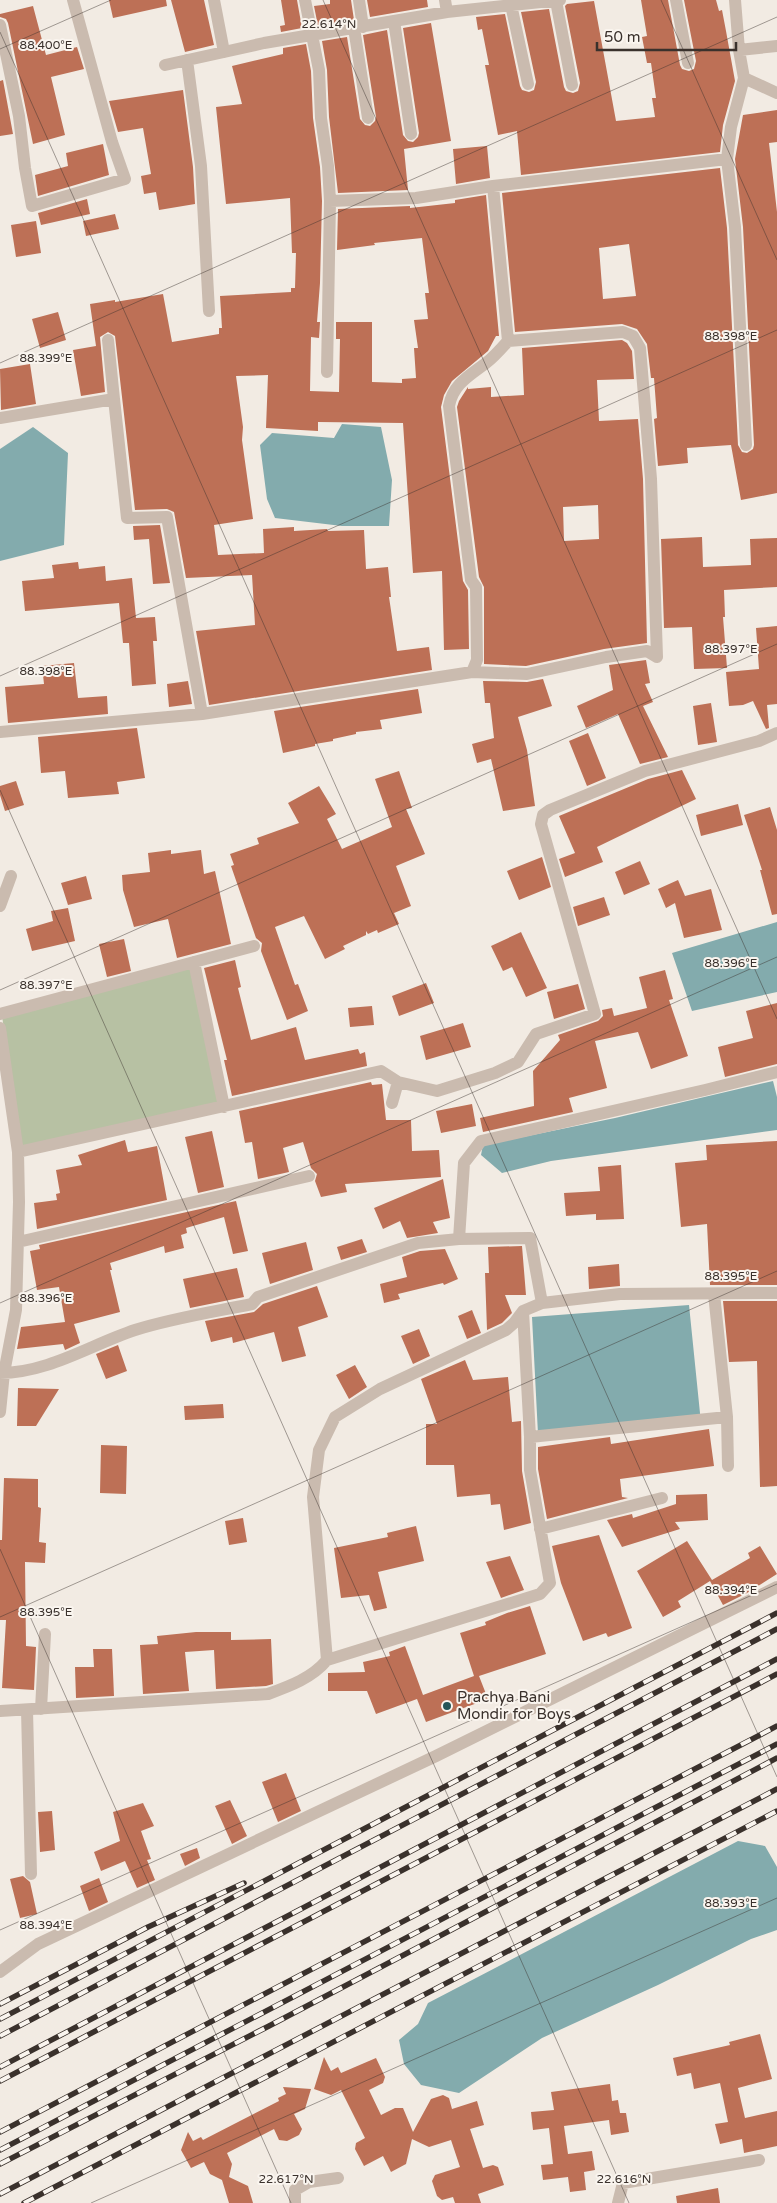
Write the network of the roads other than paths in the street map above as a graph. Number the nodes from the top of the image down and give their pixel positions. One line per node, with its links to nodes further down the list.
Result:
1 (73, 0): 11 (street)
2 (214, 0): 16 (street)
3 (305, 0): 13 (street)
4 (359, 0): 12 (street)
5 (558, 0): 8 (street); 22 (street)
6 (676, 0): 18 (street)
7 (735, 0): 15 (street)
8 (510, 3): 9 (street); 21 (street)
9 (446, 6): 10 (street)
10 (394, 21): 12 (street); 25 (street)
11 (0, 25)
12 (359, 27): 13 (street); 24 (street)
13 (312, 36): 16 (street); 28 (street)
14 (777, 46): 15 (street)
15 (739, 50): 20 (street)
16 (224, 52): 17 (street)
17 (187, 60): 19 (street); 29 (street)
18 (688, 63)
19 (165, 64)
20 (744, 78): 23 (street); 26 (street)
21 (528, 84)
22 (572, 85)
23 (777, 93)
24 (368, 118)
25 (411, 134)
26 (727, 159): 27 (street); 35 (street)
27 (493, 186): 28 (street); 31 (street)
28 (330, 201): 32 (street)
29 (209, 311)
30 (108, 340): 33 (street)
31 (508, 341): 36 (street); 36 (street)
32 (326, 372)
33 (114, 399): 34 (street); 37 (street)
34 (0, 418)
35 (746, 444)
36 (472, 672): 37 (street)
37 (202, 714): 38 (street)
38 (0, 732)
39 (777, 733): 47 (street)
40 (11, 876): 41 (street)
41 (0, 906)
42 (254, 946): 43 (street)
43 (194, 962): 44 (street); 49 (street)
44 (0, 1014)
45 (0, 1028): 50 (street)
46 (777, 1072): 52 (street)
47 (398, 1082): 48 (street); 49 (street)
48 (392, 1103)
49 (224, 1107): 50 (street)
50 (18, 1152): 53 (street)
51 (309, 1176): 53 (street)
52 (459, 1239): 56 (street); 58 (street)
53 (18, 1242): 58 (street)
54 (777, 1293): 55 (street)
55 (714, 1294): 56 (street); 60 (street)
56 (542, 1303): 57 (street)
57 (523, 1311): 61 (street); 67 (street)
58 (2, 1373): 59 (street)
59 (0, 1412)
60 (726, 1417): 61 (street); 62 (street)
61 (530, 1437): 64 (street)
62 (728, 1466)
63 (662, 1498): 64 (street)
64 (540, 1529): 67 (street)
65 (777, 1587): 72 (street)
66 (45, 1634): 68 (street)
67 (327, 1660): 68 (street)
68 (41, 1709): 69 (street)
69 (27, 1710): 70 (street); 71 (street)
70 (0, 1711)
71 (31, 1874)
72 (0, 1972)
73 (759, 2160): 76 (street)
74 (338, 2178): 75 (street)
75 (295, 2203)
76 (618, 2203)

